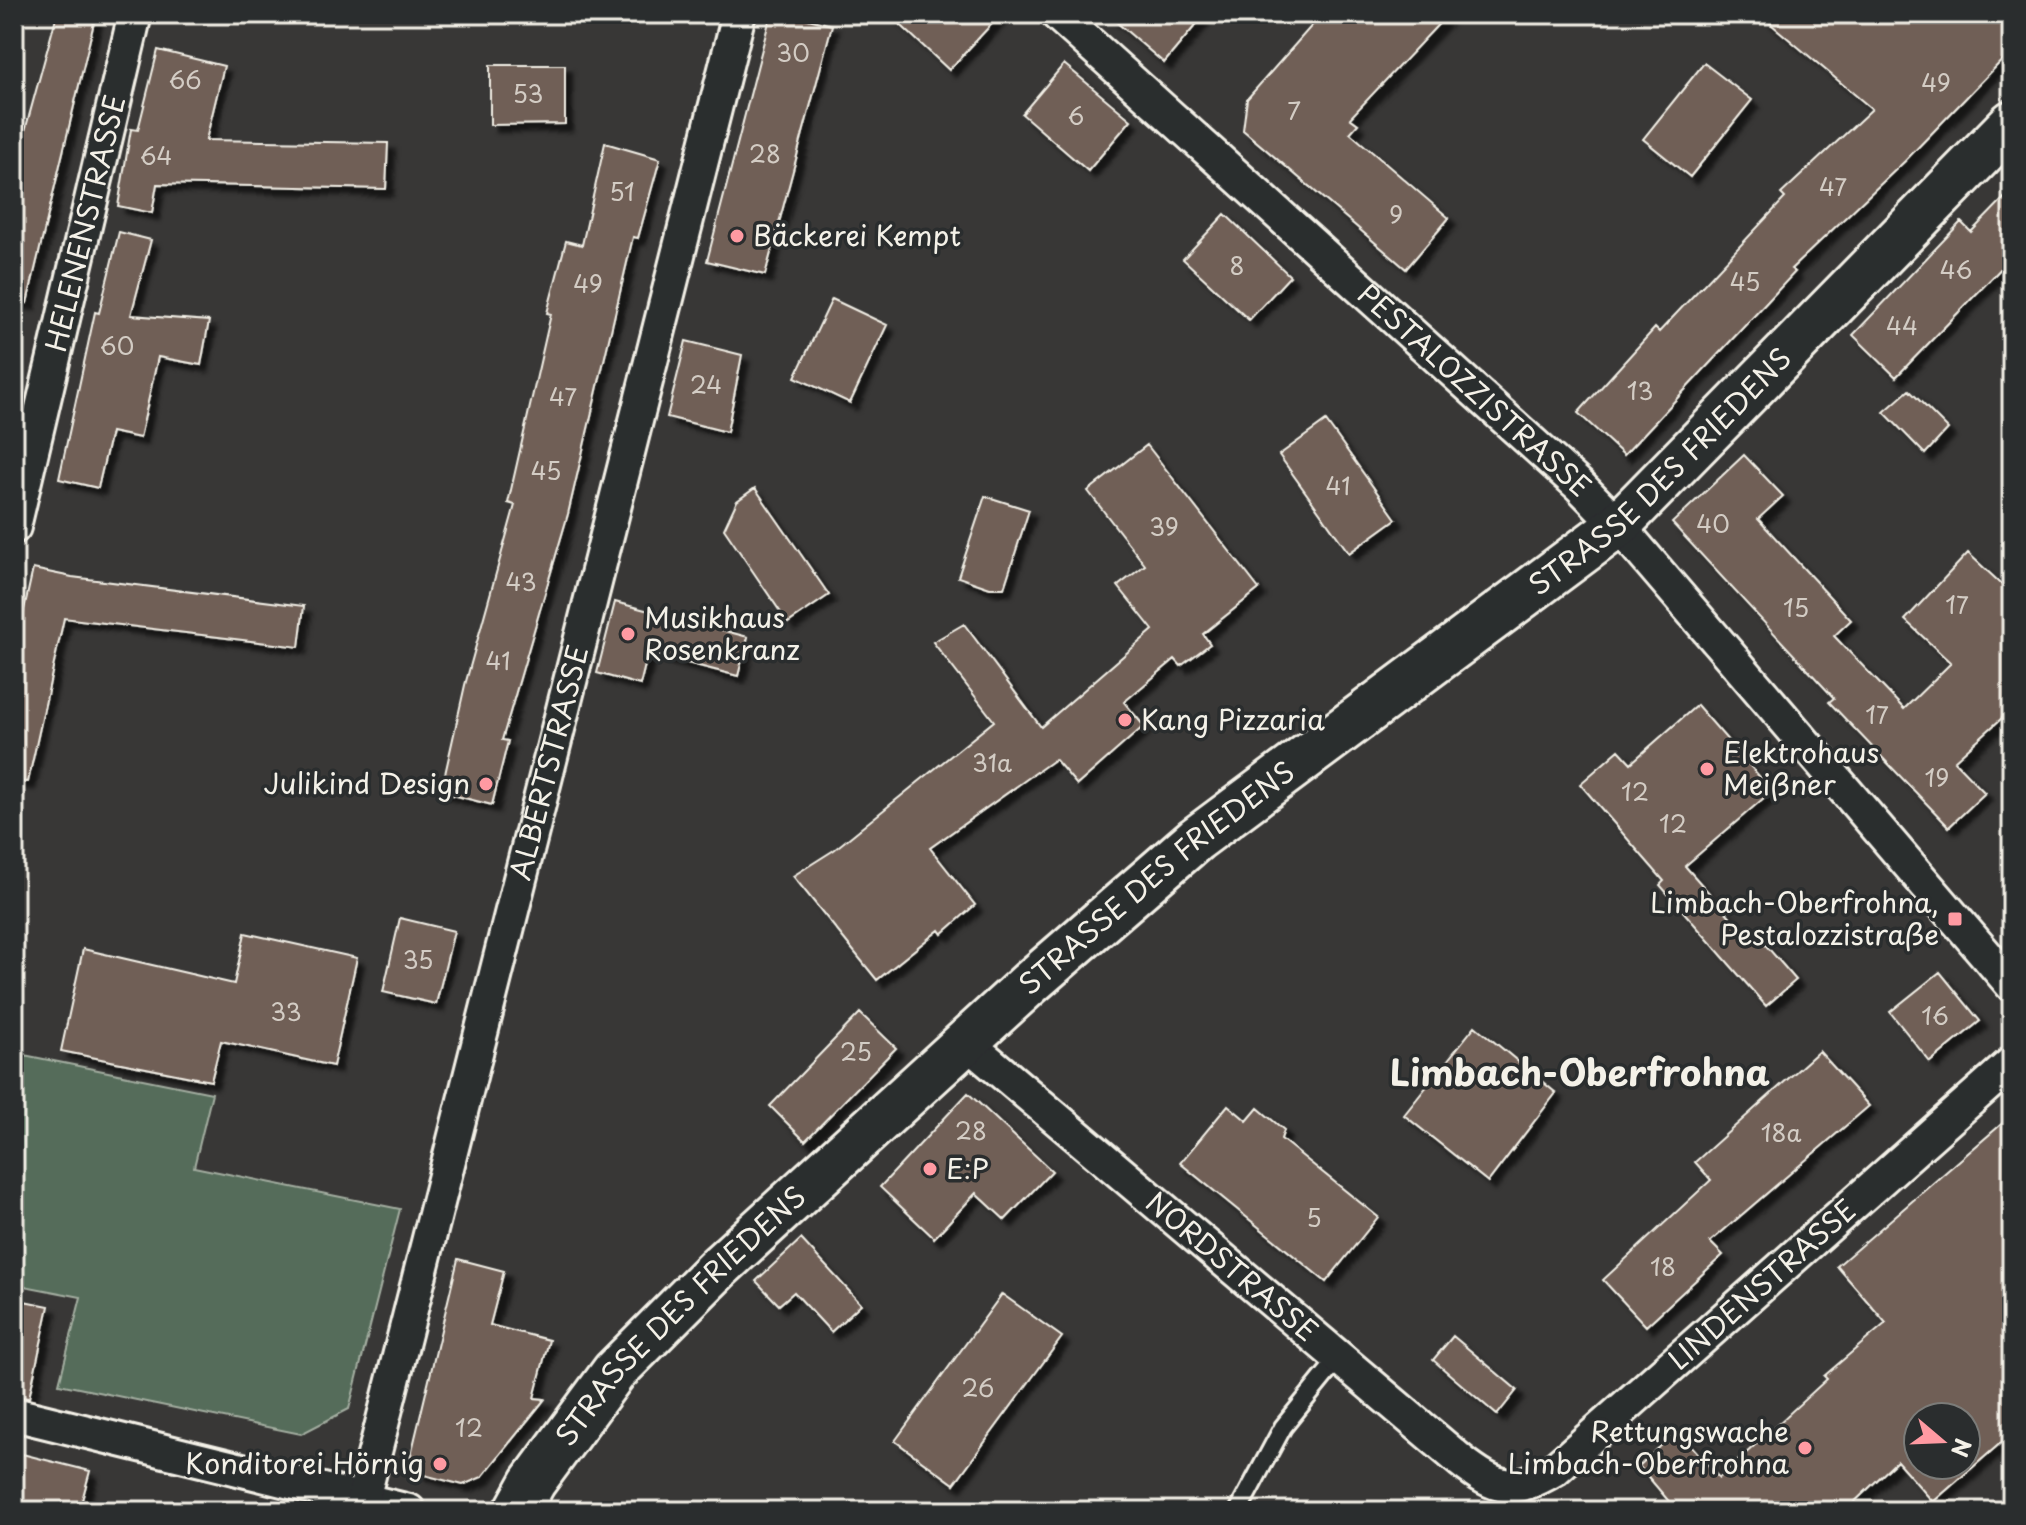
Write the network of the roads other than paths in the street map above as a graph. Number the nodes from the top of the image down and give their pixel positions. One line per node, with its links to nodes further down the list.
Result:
1 (135, 14): 6 (street, HELENENSTRASSE)
2 (739, 14): 13 (street, ALBERTSTRASSE)
3 (1057, 14): 5 (street, PESTALOZZISTRASSE)
4 (2012, 123): 5 (main road, STRASSE DES FRIEDENS)
5 (1618, 525): 7 (street, PESTALOZZISTRASSE); 8 (main road, STRASSE DES FRIEDENS)
6 (14, 527)
7 (2012, 985)
8 (966, 1042): 10 (street, NORDSTRASSE); 15 (main road, STRASSE DES FRIEDENS)
9 (2012, 1063): 12 (street, LINDENSTRASSE)
10 (1338, 1359): 12 (street, NORDSTRASSE); 16 (lane)
11 (14, 1414): 13 (street)
12 (1510, 1495)
13 (361, 1504): 14 (street)
14 (409, 1511)
15 (517, 1511)
16 (1238, 1511)

